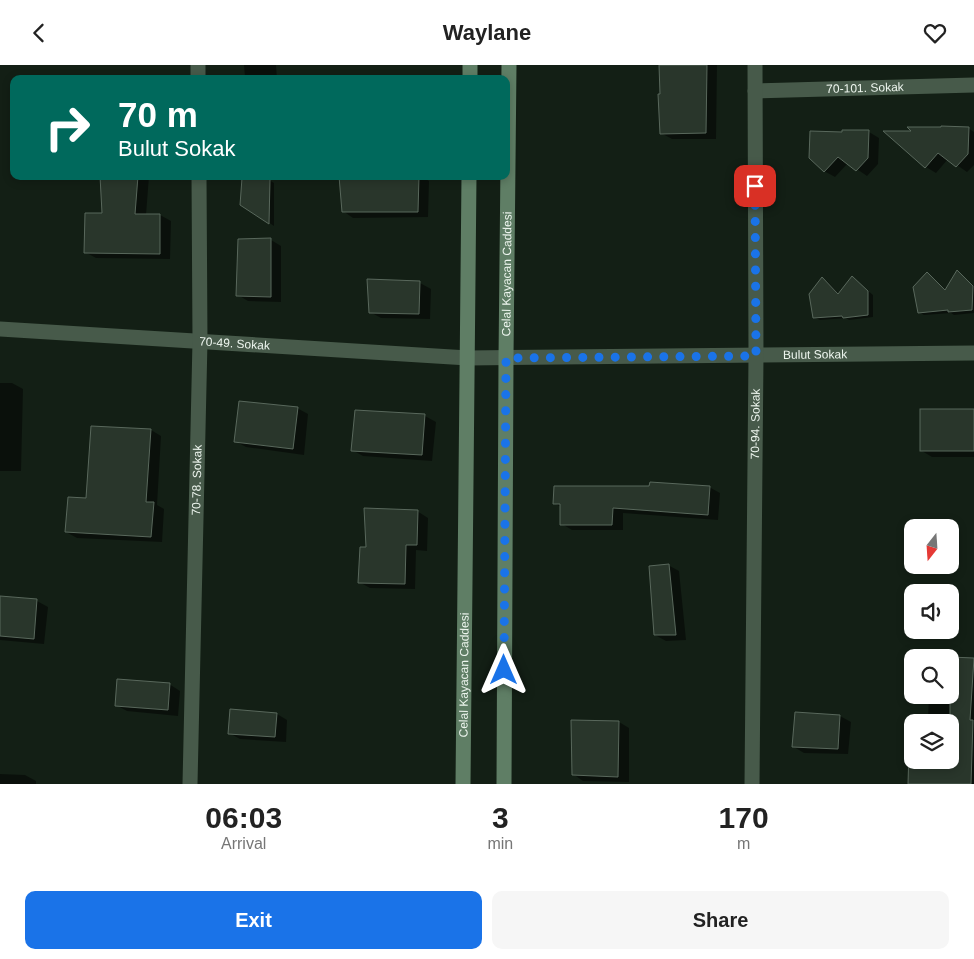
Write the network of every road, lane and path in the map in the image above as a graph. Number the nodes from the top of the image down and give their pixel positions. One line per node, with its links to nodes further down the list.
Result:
1 (755, 65): 3 (street, 70-94. Sokak)
2 (974, 85): 3 (street, 70-101. Sokak)
3 (755, 91): 10 (street, 70-94. Sokak)
4 (199, 180): 8 (street, 70-78. Sokak)
5 (469, 180): 11 (street, Celal Kayacan Caddesi)
6 (508, 180): 12 (street, Celal Kayacan Caddesi)
7 (0, 329): 8 (street, 70-49. Sokak)
8 (200, 341): 11 (street, 70-49. Sokak); 13 (street, 70-78. Sokak)
9 (974, 353): 10 (street, Bulut Sokak)
10 (756, 356): 12 (street, Bulut Sokak); 16 (street, 70-94. Sokak)
11 (468, 358): 12 (street, 70-49. Sokak); 14 (street, Celal Kayacan Caddesi)
12 (506, 358): 15 (street, Celal Kayacan Caddesi)
13 (190, 784)
14 (463, 784)
15 (504, 784)
16 (752, 784)

